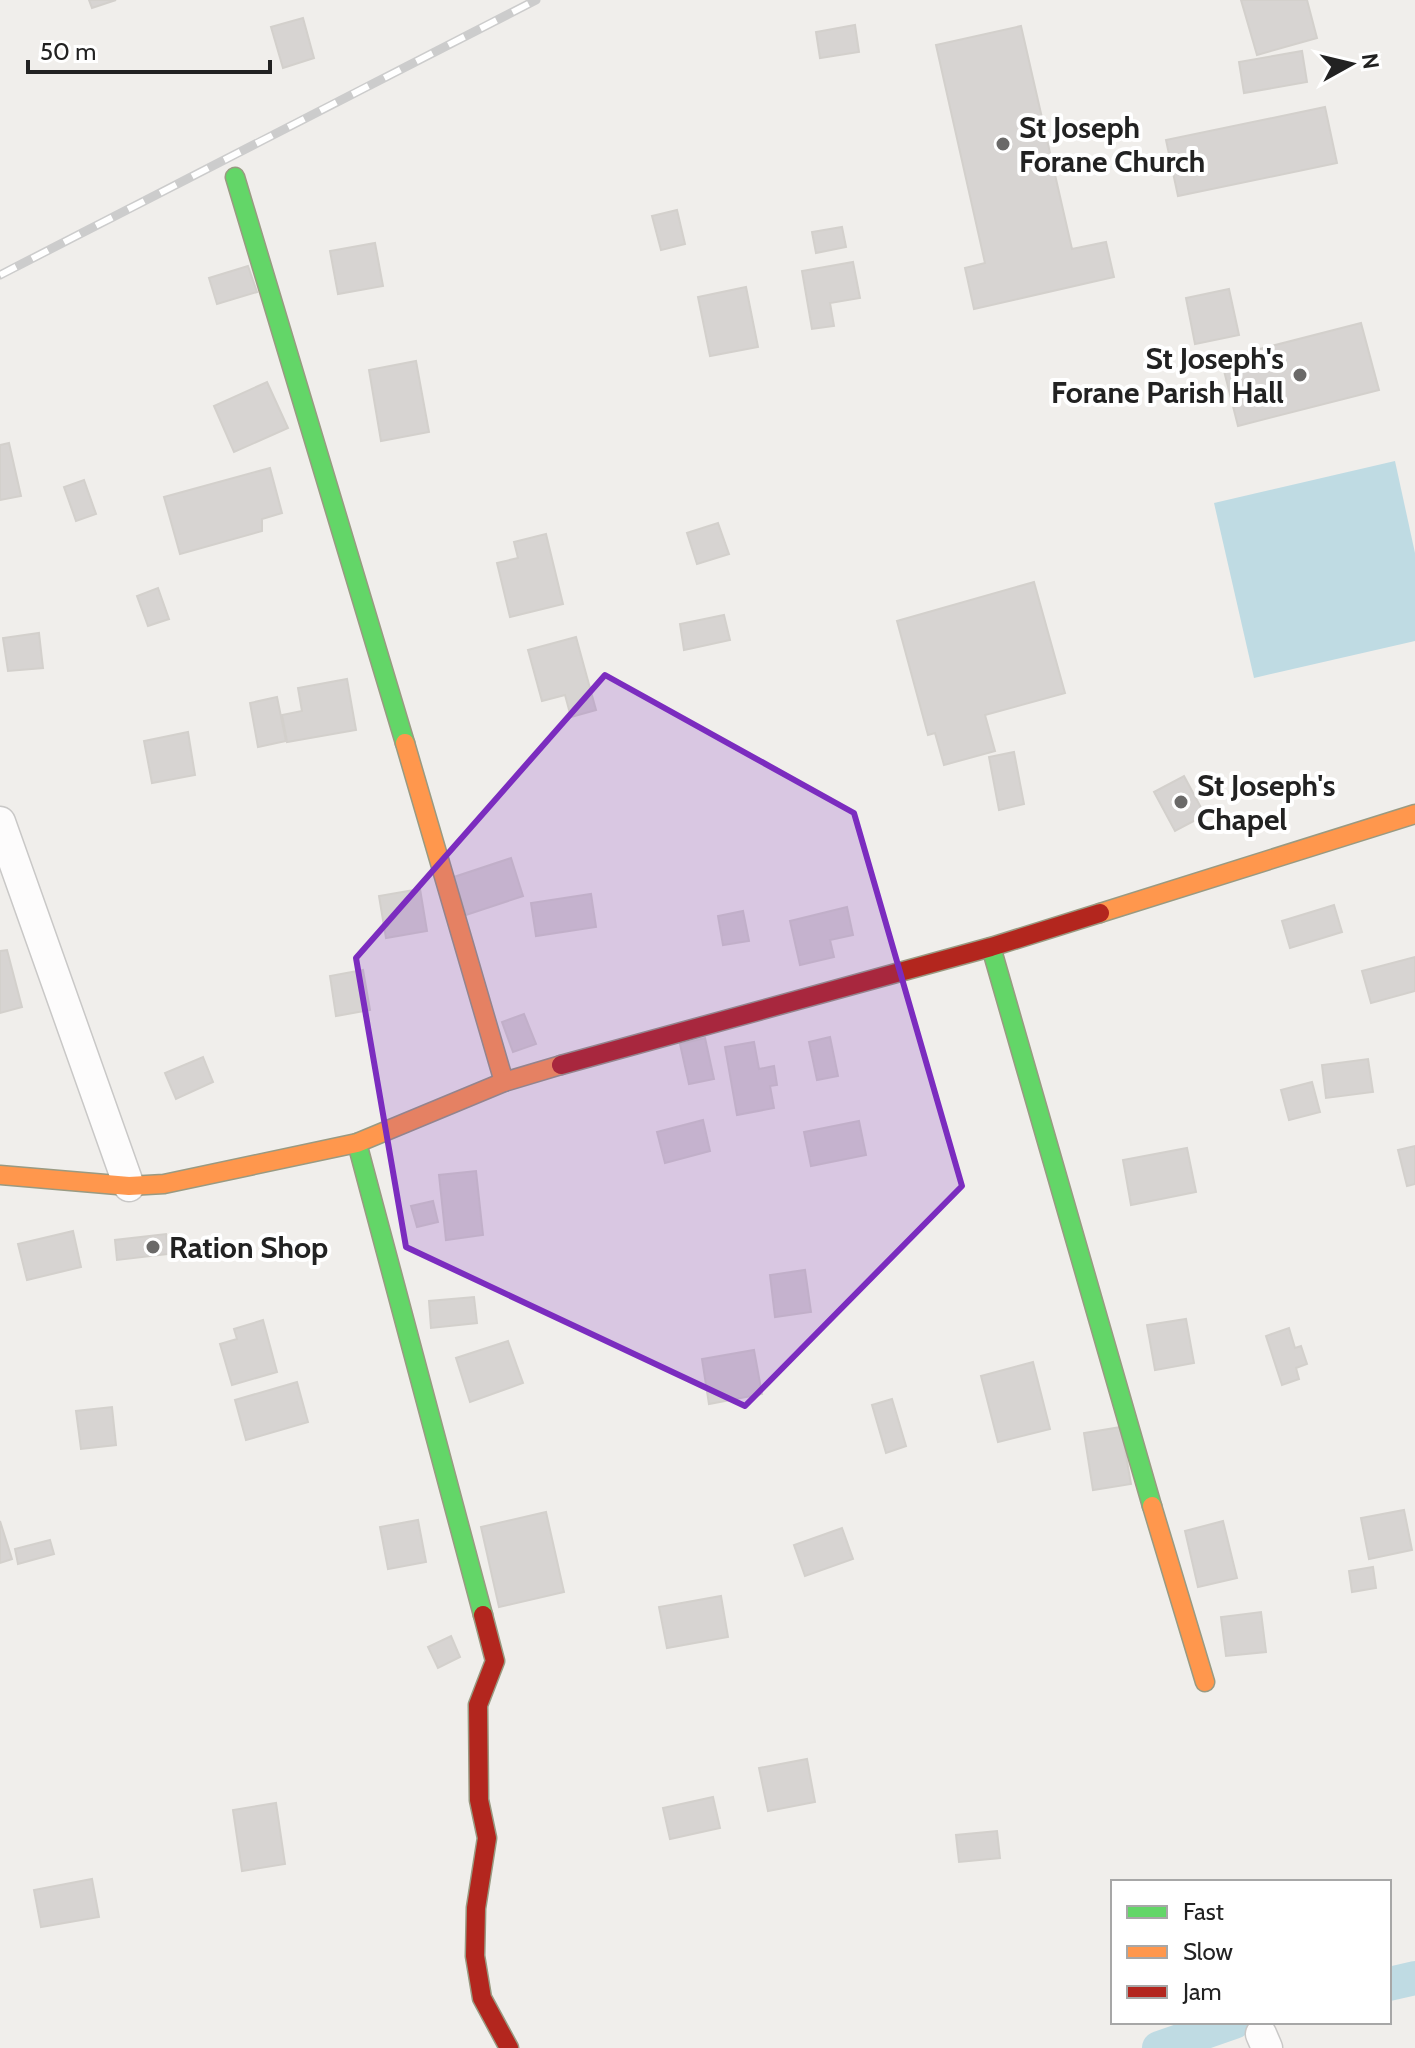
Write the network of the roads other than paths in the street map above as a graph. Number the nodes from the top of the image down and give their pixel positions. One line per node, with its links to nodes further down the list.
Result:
1 (235, 177): 5 (street)
2 (1414, 821): 4 (street)
3 (0, 822): 8 (street)
4 (991, 947): 5 (street); 9 (street)
5 (504, 1082): 6 (street)
6 (357, 1143): 8 (street); 10 (street)
7 (0, 1175): 8 (street)
8 (129, 1186)
9 (1205, 1682)
10 (509, 2048)

